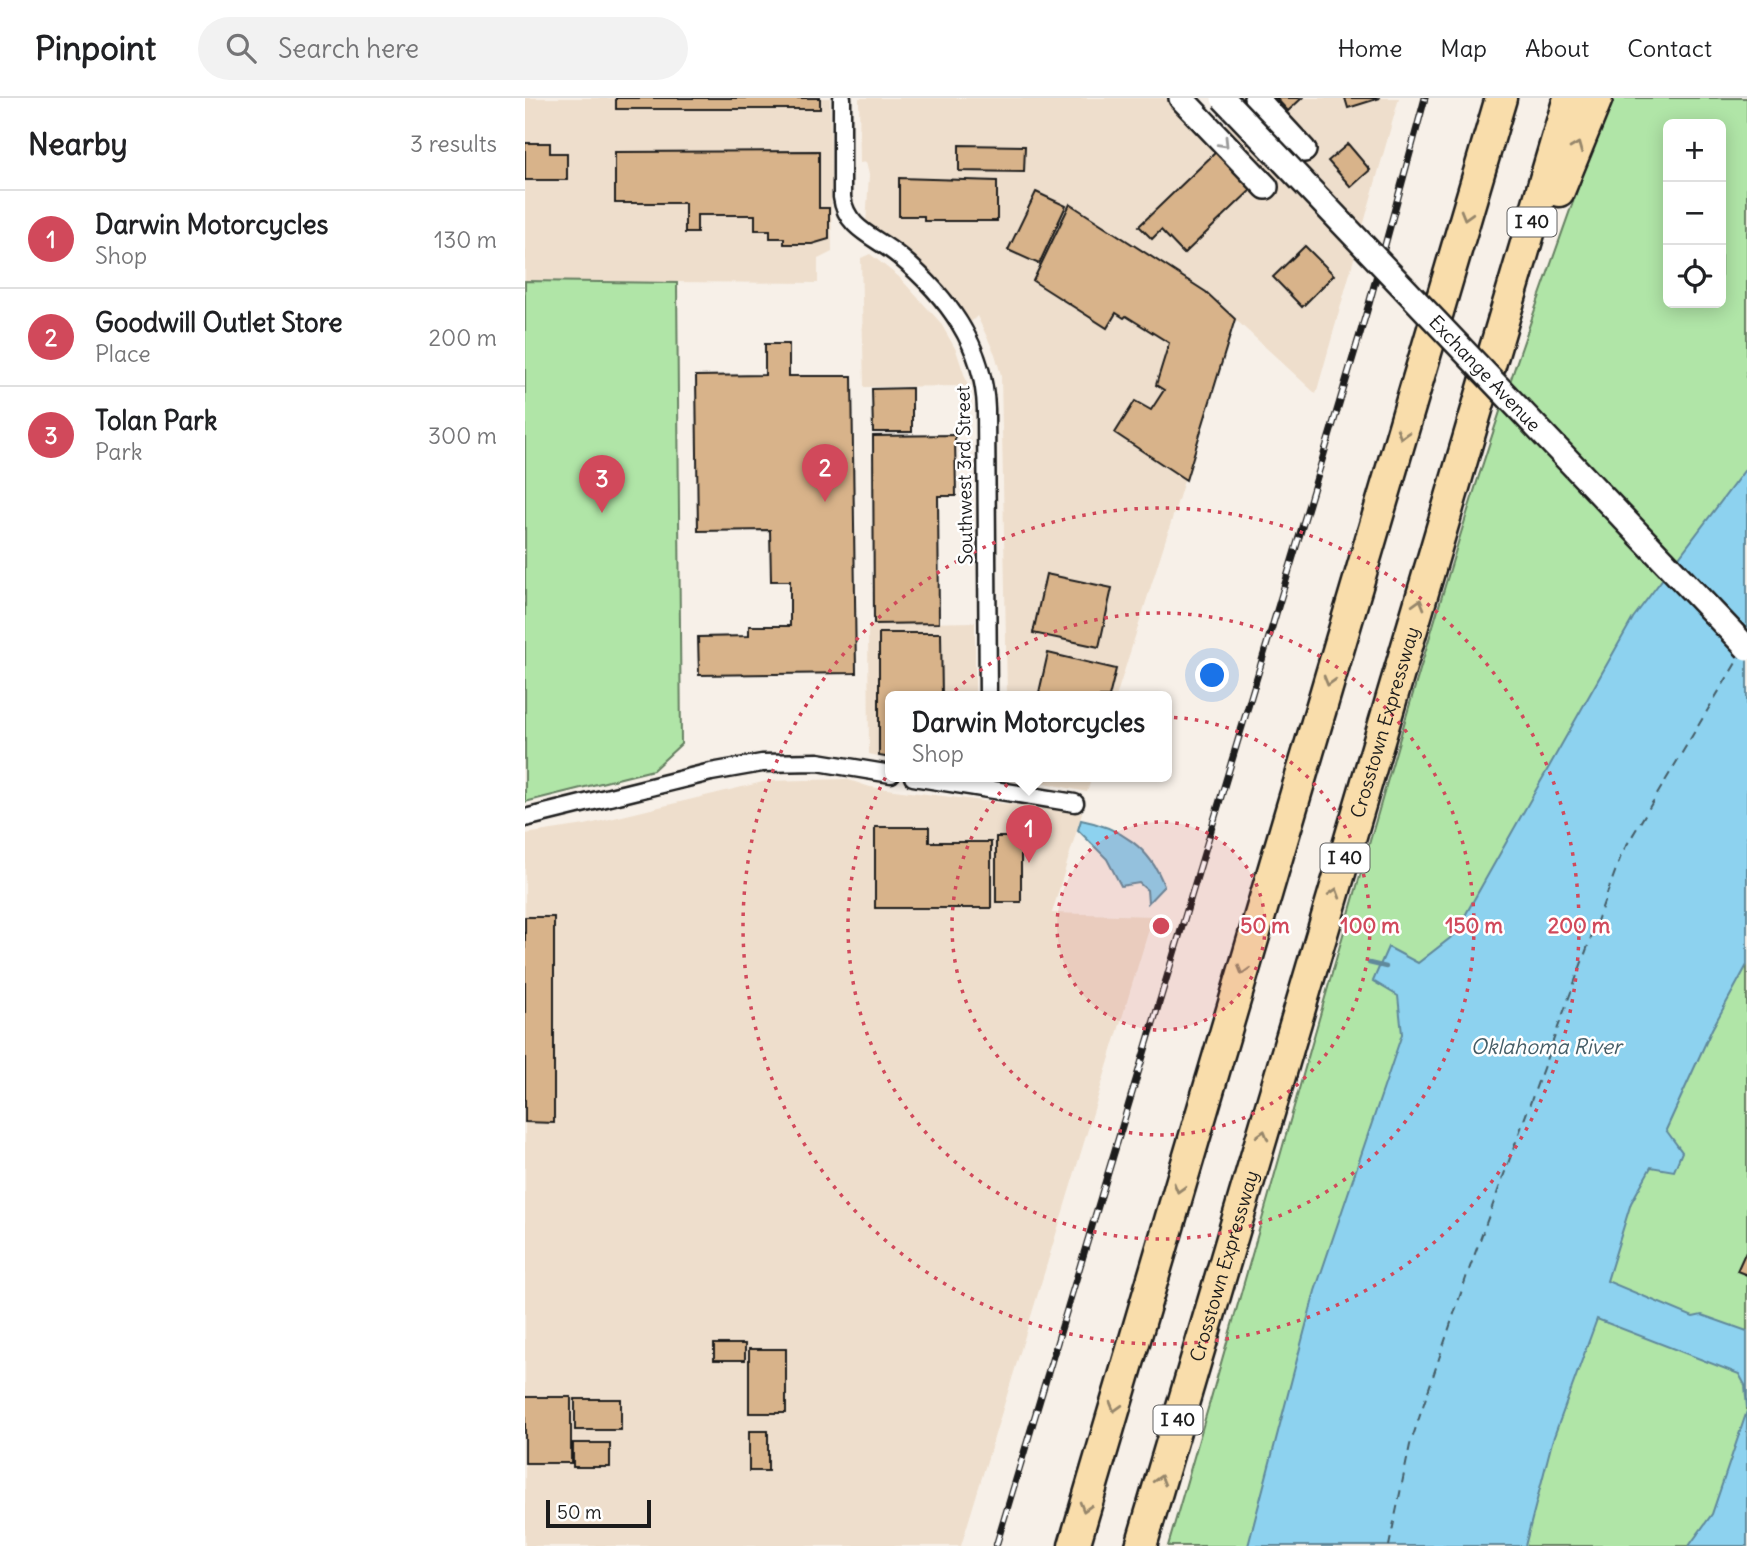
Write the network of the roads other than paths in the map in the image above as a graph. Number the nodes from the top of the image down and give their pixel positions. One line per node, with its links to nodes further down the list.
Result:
1 (842, 98): 14 (street, Southwest 3rd Street)
2 (1181, 98): 11 (main road, one-way to 11)
3 (1223, 98): 13 (main road, Exchange Avenue, bridge)
4 (1256, 98): 9 (main road)
5 (1487, 98): 10 (highway)
6 (1501, 98): 10 (highway)
7 (1569, 98): 12 (highway, Crosstown Expressway / I 40)
8 (1597, 98): 12 (highway, one-way to 8)
9 (1304, 149): 11 (street)
10 (1484, 154): 19 (highway, one-way to 19)
11 (1266, 187)
12 (1495, 346): 20 (highway, Crosstown Expressway / I 40, one-way to 12)
13 (1747, 648)
14 (988, 691)
15 (885, 773): 18 (street)
16 (989, 783): 17 (street)
17 (1075, 803)
18 (525, 818)
19 (1074, 1546)
20 (1141, 1546)

